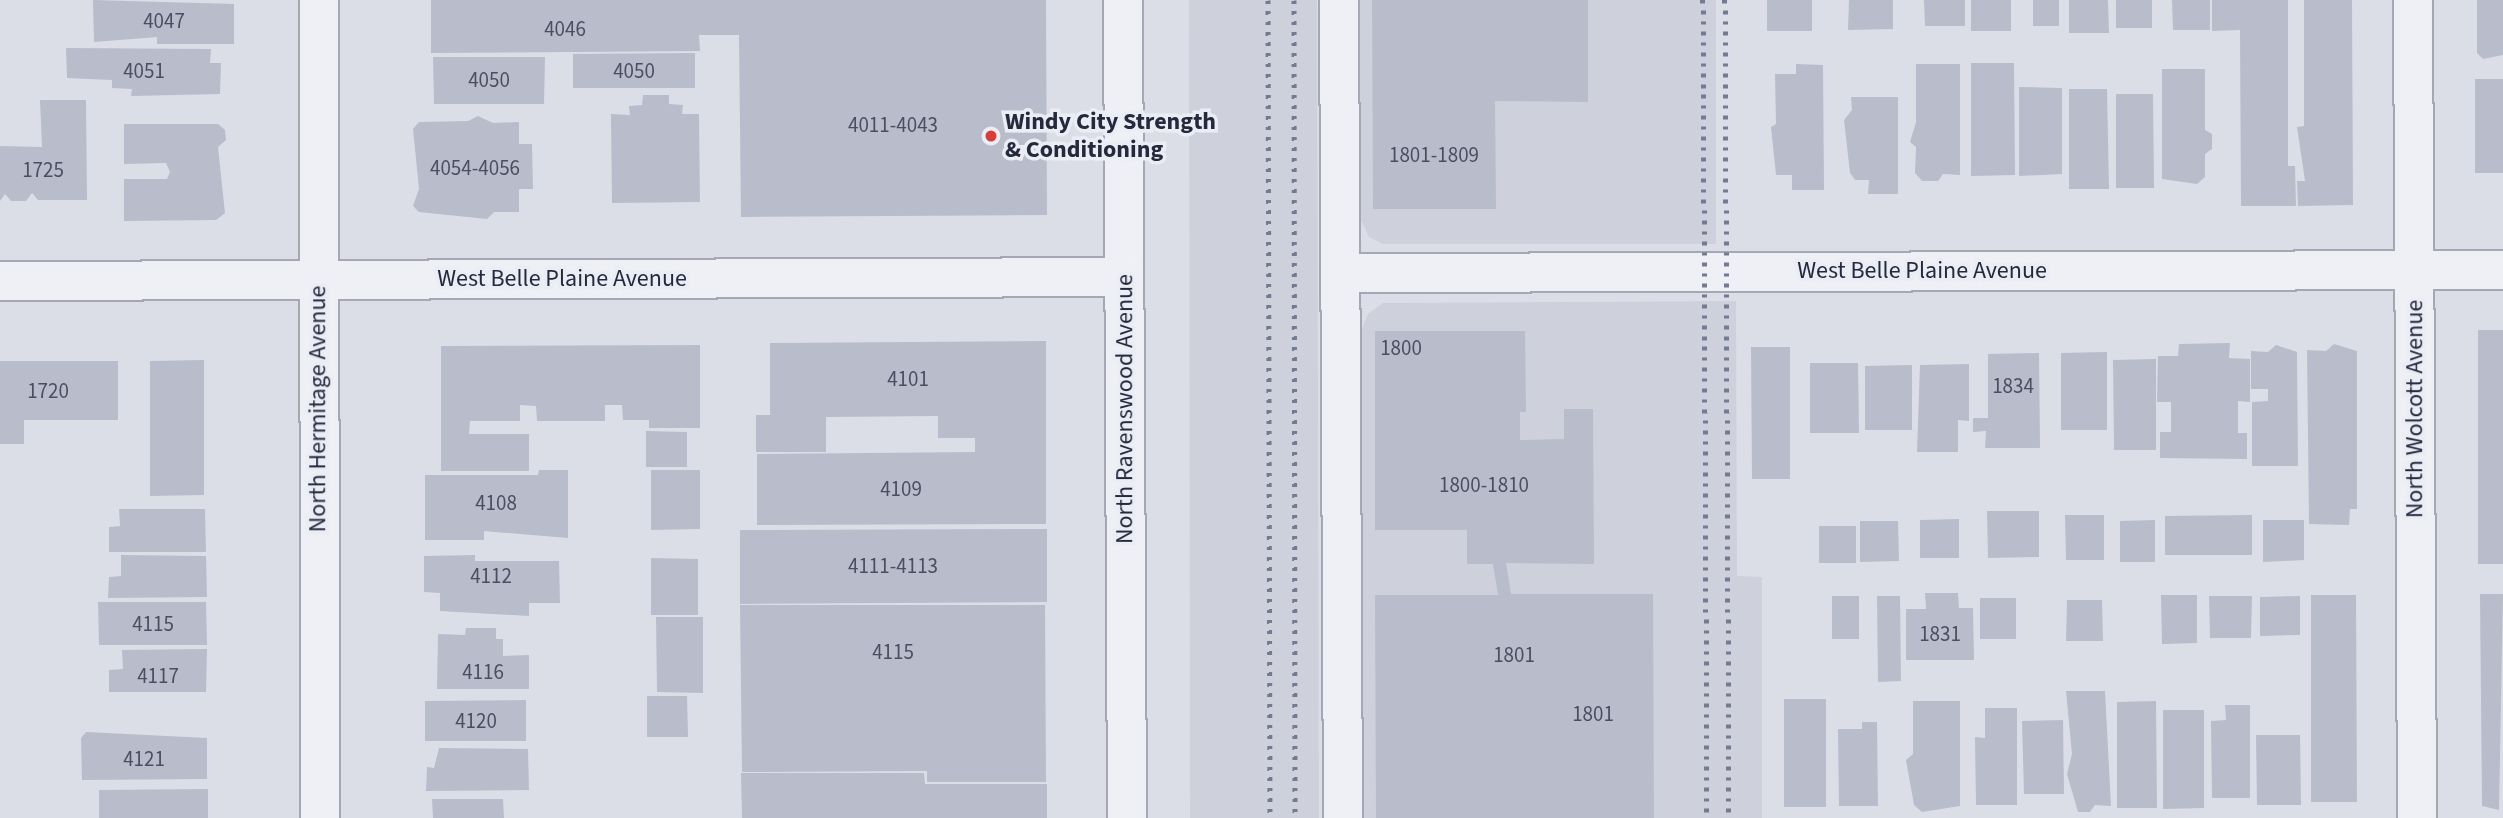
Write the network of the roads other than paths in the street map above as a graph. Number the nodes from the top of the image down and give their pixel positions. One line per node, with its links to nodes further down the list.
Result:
1 (319, 0): 9 (street, North Hermitage Avenue)
2 (1124, 0): 8 (street, North Ravenswood Avenue)
3 (1339, 0): 7 (street)
4 (2413, 0): 5 (street, North Wolcott Avenue)
5 (2415, 270): 6 (street, West Belle Plaine Avenue); 7 (street, West Belle Plaine Avenue); 14 (street, North Wolcott Avenue)
6 (2503, 270)
7 (1341, 273): 13 (street)
8 (1124, 277): 9 (street, West Belle Plaine Avenue); 12 (street, North Ravenswood Avenue)
9 (317, 280): 10 (street, West Belle Plaine Avenue); 11 (street, North Hermitage Avenue)
10 (0, 281)
11 (320, 818)
12 (1127, 818)
13 (1343, 818)
14 (2417, 818)

